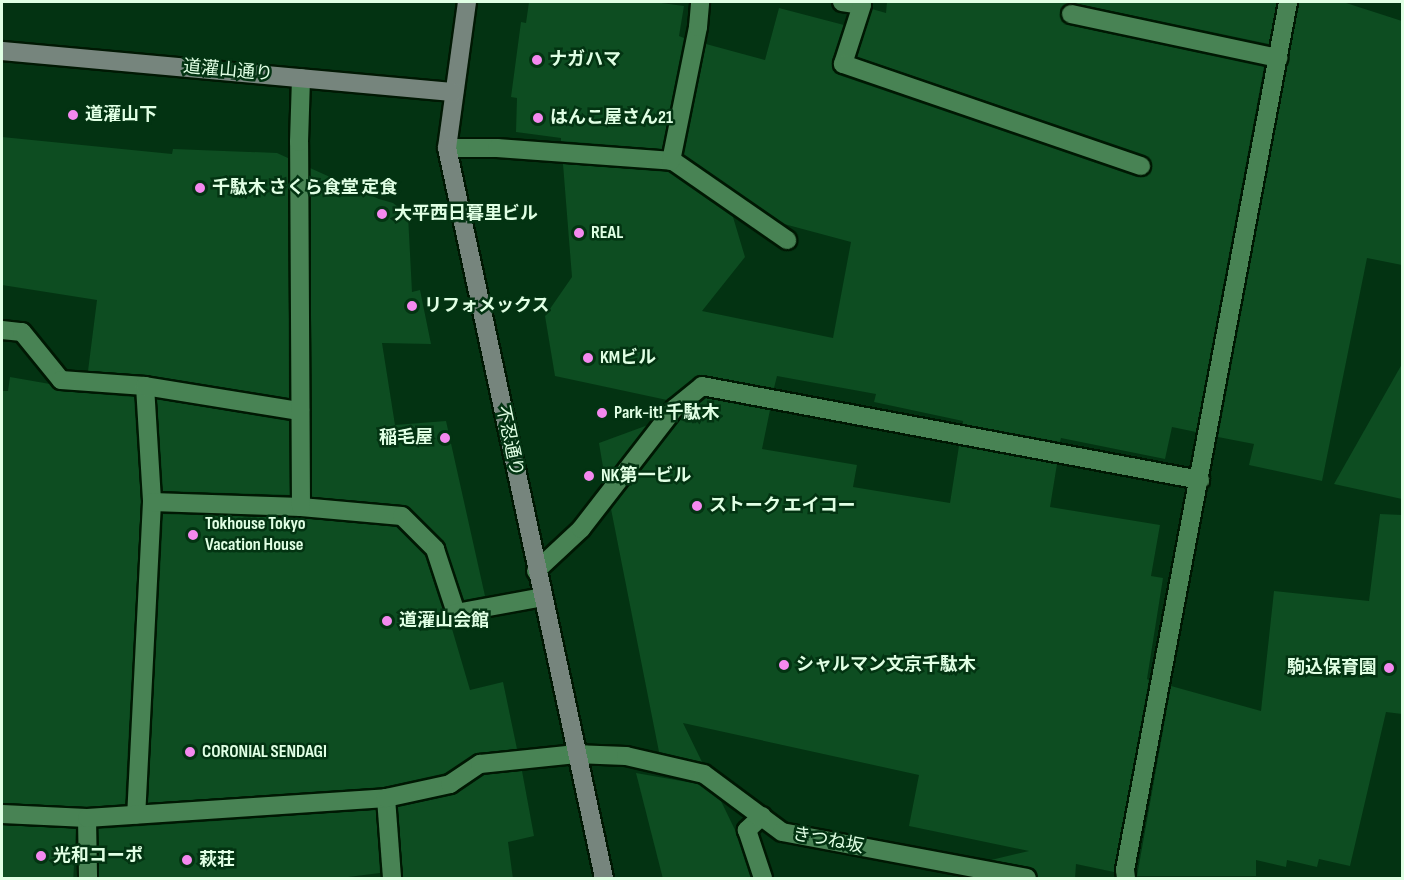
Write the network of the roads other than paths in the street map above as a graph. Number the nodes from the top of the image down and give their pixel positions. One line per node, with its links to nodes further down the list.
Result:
1 (467, 2): 9 (main road, 不忍通り)
2 (700, 2): 11 (street)
3 (842, 2): 12 (street)
4 (1288, 2): 7 (street)
5 (1071, 14): 7 (street)
6 (2, 51): 8 (main road, 道灌山通り)
7 (1278, 58): 17 (street)
8 (301, 78): 9 (main road, 道灌山通り); 16 (street)
9 (454, 92): 10 (main road, 不忍通り)
10 (447, 148): 11 (street); 20 (main road, 不忍通り)
11 (671, 161): 13 (street)
12 (1141, 166)
13 (787, 240)
14 (2, 330): 15 (street)
15 (146, 386): 16 (street); 18 (street)
16 (300, 411): 19 (street)
17 (1200, 480): 20 (street); 34 (street)
18 (152, 502): 19 (street); 25 (street)
19 (301, 507): 21 (street)
20 (536, 571): 21 (main road, 不忍通り)
21 (543, 597): 22 (main road, 不忍通り)
22 (576, 754): 23 (street, きつね坂); 26 (street, きつね坂); 31 (main road, 不忍通り)
23 (386, 798): 25 (street, きつね坂); 30 (street)
24 (2, 814): 27 (street, きつね坂)
25 (136, 815): 27 (street, きつね坂)
26 (762, 816): 28 (street, きつね坂); 32 (street)
27 (87, 818): 29 (street)
28 (973, 873): 33 (street, きつね坂)
29 (88, 879)
30 (392, 879)
31 (604, 879)
32 (763, 879)
33 (1027, 879)
34 (1126, 879)

